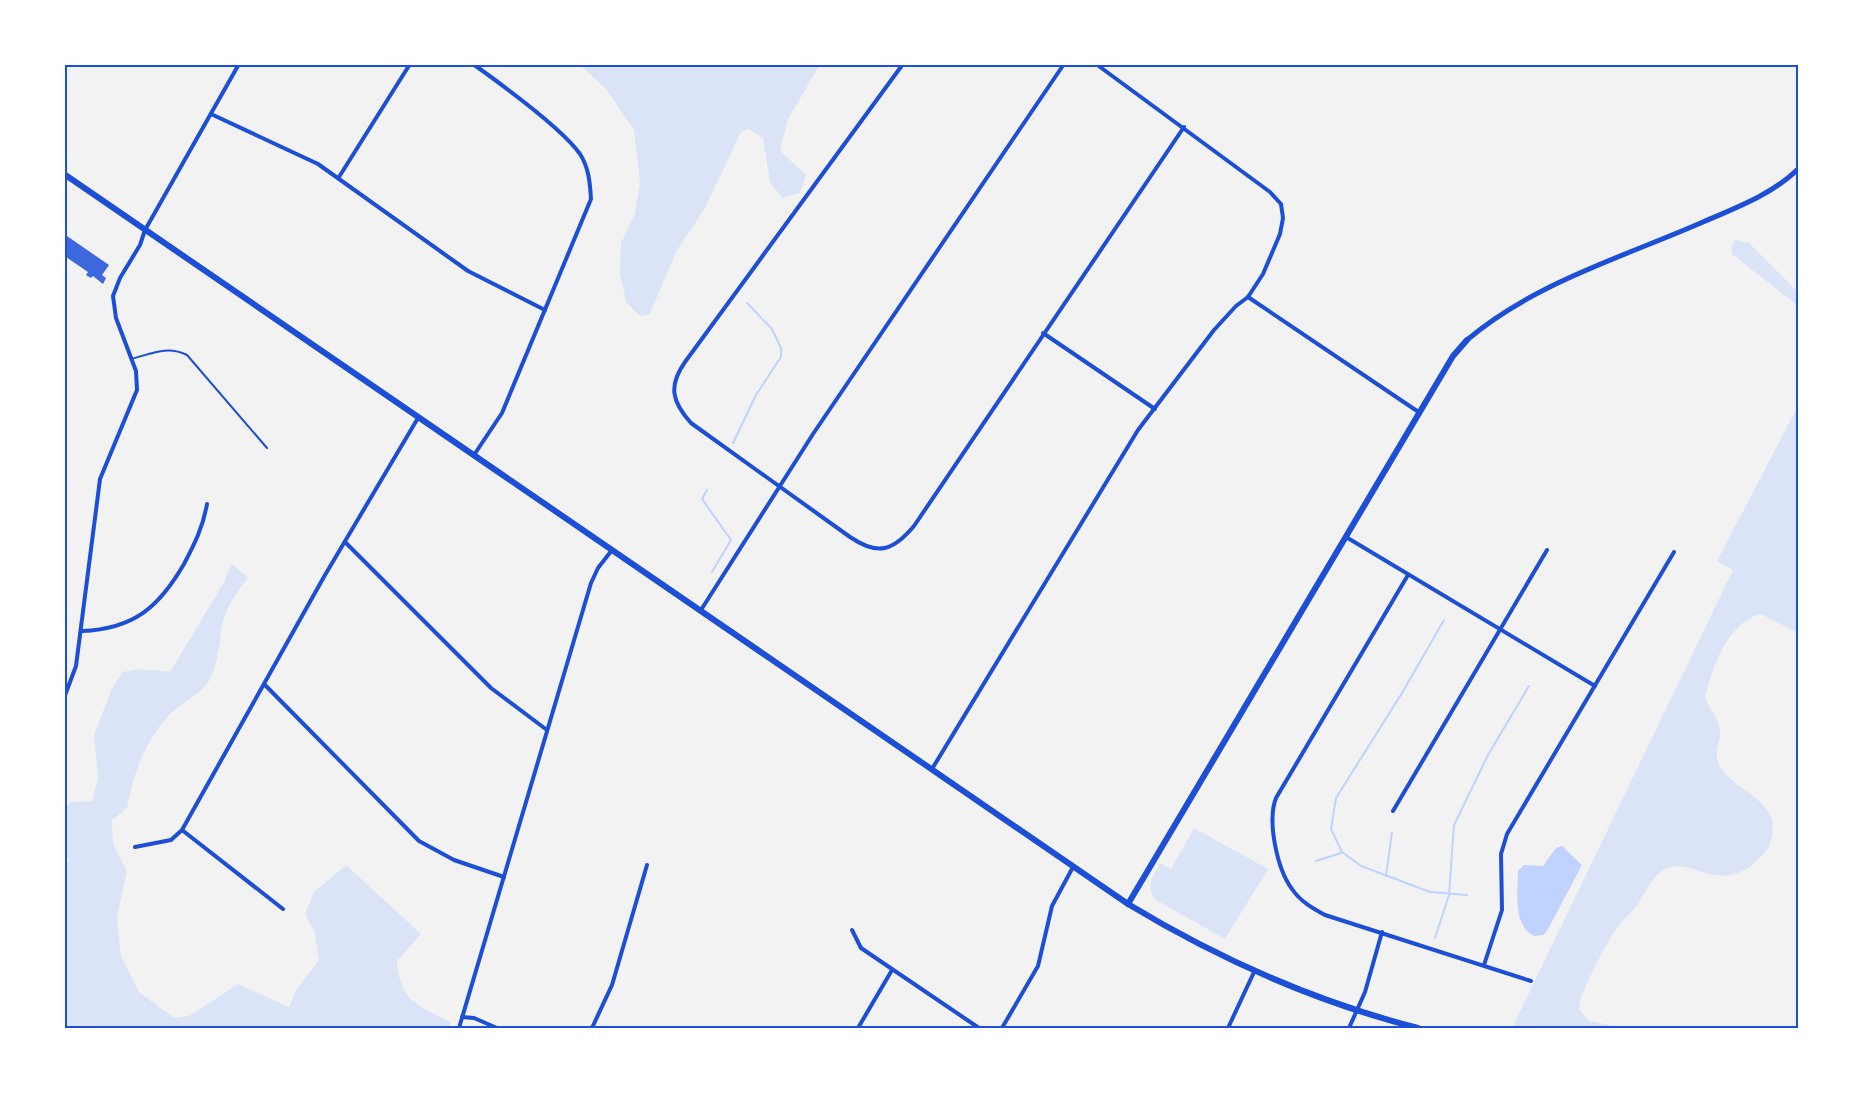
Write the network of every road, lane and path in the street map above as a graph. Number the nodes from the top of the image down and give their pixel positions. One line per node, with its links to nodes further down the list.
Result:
1 (239, 64): 7 (street)
2 (410, 64): 11 (street)
3 (473, 64): 14 (street)
4 (903, 64): 23 (street)
5 (1064, 64): 23 (street)
6 (1096, 64): 8 (street)
7 (211, 114): 11 (street); 12 (street)
8 (1184, 128): 13 (street); 15 (street)
9 (1798, 169): 16 (street)
10 (64, 174): 12 (main road)
11 (339, 177): 14 (street)
12 (145, 230): 17 (street); 20 (main road)
13 (1248, 297): 18 (street); 19 (street)
14 (545, 310): 22 (street)
15 (1043, 333): 18 (street); 23 (street)
16 (1467, 340): 19 (main road)
17 (131, 359): 21 (lane); 33 (street)
18 (1155, 409): 38 (street)
19 (1420, 412): 25 (main road)
20 (419, 417): 22 (main road); 26 (street)
21 (267, 448)
22 (474, 455): 27 (main road)
23 (780, 487): 31 (street)
24 (207, 504): 33 (street)
25 (1346, 537): 30 (street); 45 (main road)
26 (345, 542): 34 (street); 37 (street)
27 (612, 550): 31 (main road); 37 (street)
28 (1547, 550): 32 (street)
29 (1674, 552): 35 (street)
30 (1408, 575): 32 (street); 48 (street)
31 (701, 610): 38 (main road)
32 (1501, 629): 35 (street); 39 (street)
33 (82, 632): 36 (street)
34 (265, 684): 40 (street); 44 (street)
35 (1595, 686): 49 (street)
36 (64, 698)
37 (547, 730): 44 (street)
38 (932, 769): 43 (main road)
39 (1393, 811)
40 (182, 830): 41 (street); 46 (street)
41 (135, 847)
42 (647, 865): 57 (street)
43 (1074, 866): 45 (main road); 60 (street)
44 (504, 877): 54 (street)
45 (1128, 904): 51 (main road)
46 (283, 909)
47 (852, 930): 50 (street)
48 (1382, 932): 49 (street); 53 (street)
49 (1484, 965): 52 (street)
50 (892, 970): 58 (street); 59 (street)
51 (1255, 970): 53 (main road); 61 (street)
52 (1531, 981)
53 (1357, 1010): 62 (street); 63 (main road)
54 (462, 1017): 55 (street); 56 (street)
55 (459, 1029)
56 (497, 1029)
57 (592, 1029)
58 (858, 1029)
59 (979, 1029)
60 (1002, 1029)
61 (1228, 1029)
62 (1349, 1029)
63 (1418, 1029)

